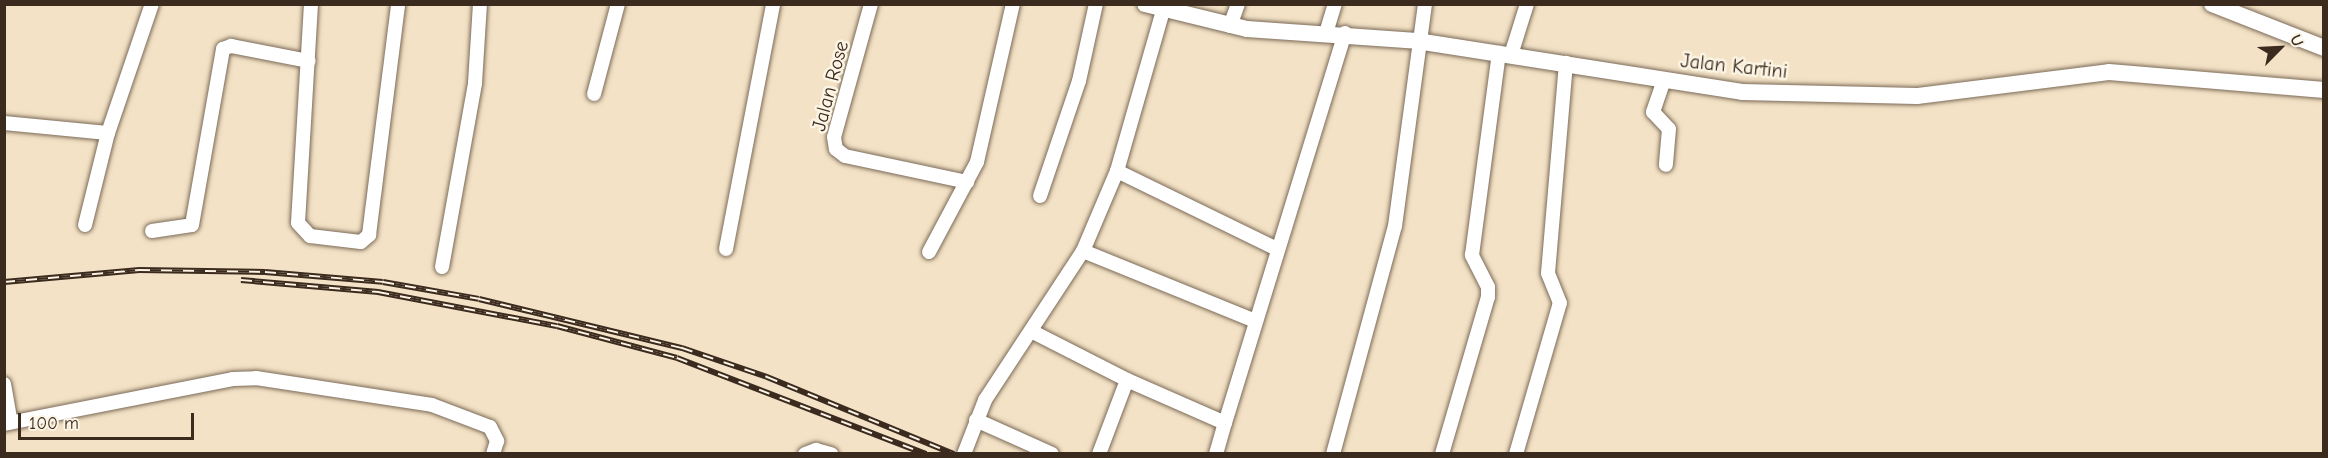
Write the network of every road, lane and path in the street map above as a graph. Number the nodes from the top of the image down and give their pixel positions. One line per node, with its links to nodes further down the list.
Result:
1 (152, 4): 29 (street)
2 (311, 4): 23 (street)
3 (398, 4): 23 (street)
4 (480, 4): 40 (street)
5 (618, 4): 27 (street)
6 (773, 4): 36 (street)
7 (871, 4): 32 (street, Jalan Rose)
8 (1014, 4): 32 (street)
9 (1095, 4): 33 (street)
10 (1144, 4): 16 (street, Jalan Kartini)
11 (1238, 4): 17 (street)
12 (1335, 4): 18 (street)
13 (1425, 4): 20 (street)
14 (1527, 4): 22 (street)
15 (2211, 4): 21 (street)
16 (1165, 6): 17 (street, Jalan Kartini); 31 (street)
17 (1230, 26): 18 (street, Jalan Kartini)
18 (1326, 33): 19 (street, Jalan Kartini)
19 (1345, 33): 20 (street, Jalan Kartini); 37 (street)
20 (1418, 41): 22 (street, Jalan Kartini); 55 (street)
21 (2324, 48)
22 (1505, 54): 24 (street, Jalan Kartini); 56 (street)
23 (309, 61): 35 (street)
24 (1566, 63): 25 (street, Jalan Kartini); 57 (street)
25 (1664, 80): 26 (street, Jalan Kartini); 30 (street)
26 (2324, 90)
27 (594, 94)
28 (4, 123): 29 (street)
29 (108, 133): 34 (street)
30 (1666, 165)
31 (1117, 171): 37 (street); 38 (street)
32 (967, 182): 39 (street)
33 (1040, 196)
34 (85, 225)
35 (152, 231)
36 (726, 249)
37 (1277, 249): 41 (street)
38 (1083, 251): 41 (street); 42 (street)
39 (929, 252)
40 (442, 267)
41 (1255, 321): 47 (street)
42 (1031, 331): 43 (street); 45 (street)
43 (1127, 380): 47 (street); 53 (street)
44 (4, 384): 46 (street)
45 (976, 420): 51 (street); 52 (street)
46 (8, 423): 48 (street)
47 (1225, 423): 54 (street)
48 (493, 453)
49 (805, 453): 50 (street)
50 (831, 453)
51 (964, 453)
52 (1052, 453)
53 (1099, 453)
54 (1216, 453)
55 (1333, 453)
56 (1442, 453)
57 (1516, 453)

